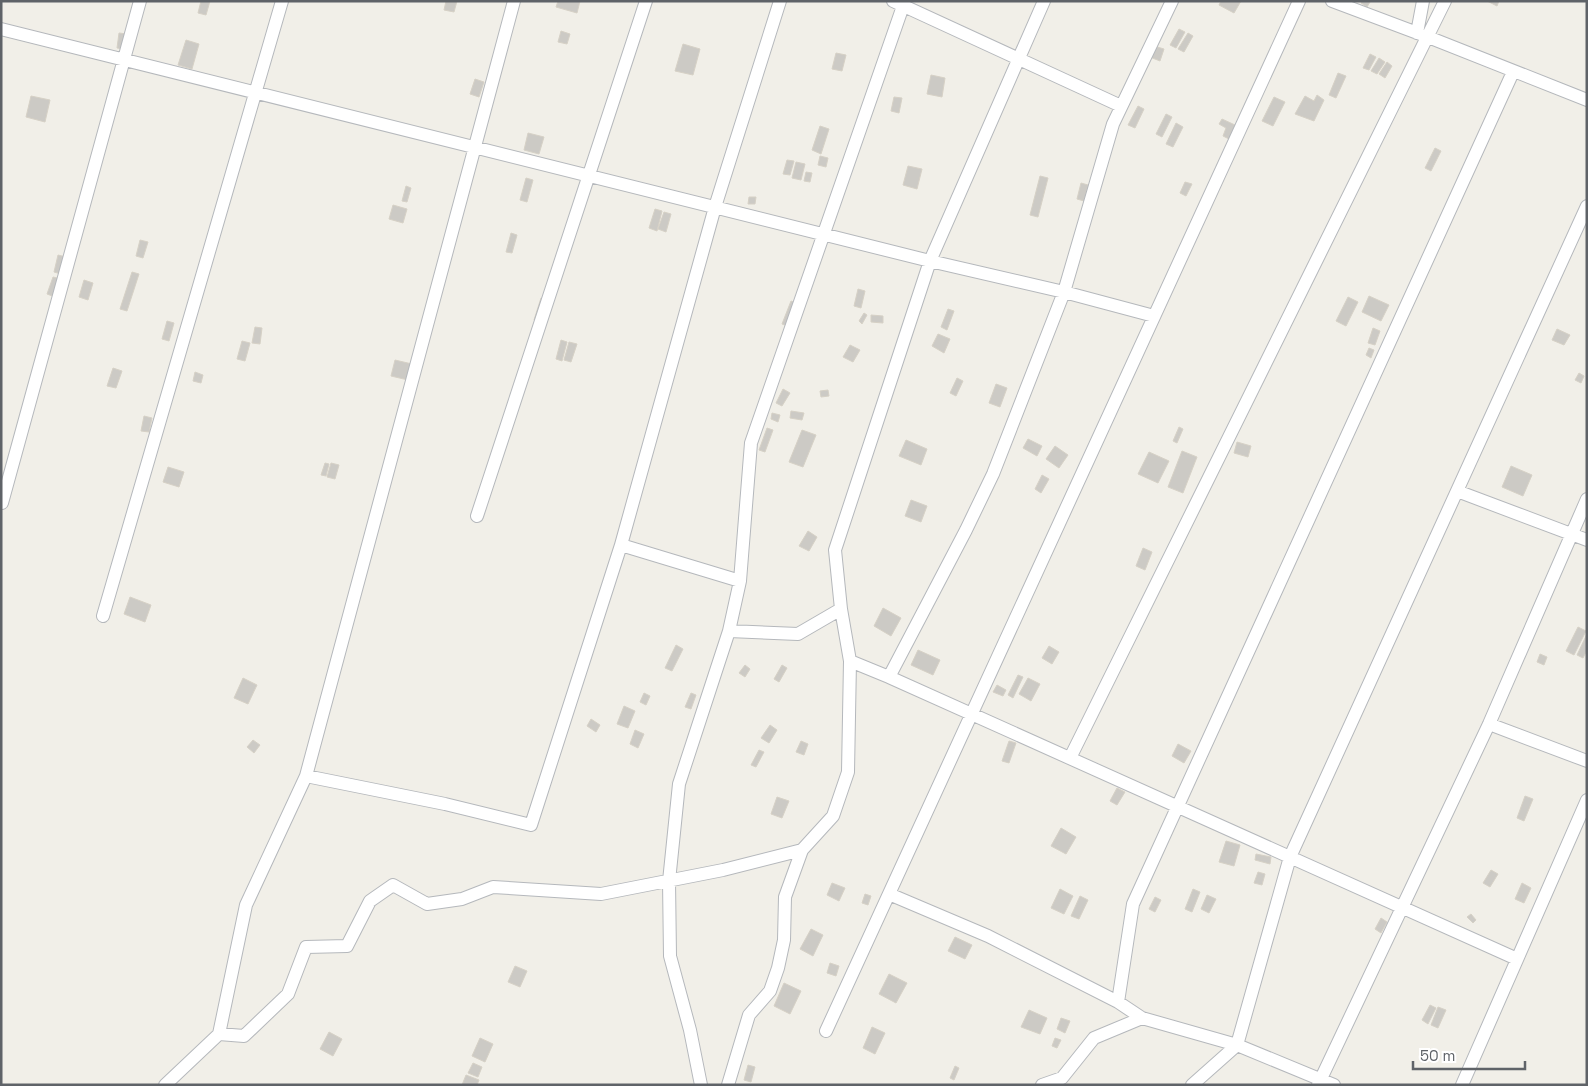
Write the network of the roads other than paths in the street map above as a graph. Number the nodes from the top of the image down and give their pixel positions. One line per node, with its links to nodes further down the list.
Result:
1 (140, 1): 16 (street)
2 (282, 1): 18 (street)
3 (514, 1): 21 (street)
4 (646, 1): 22 (street)
5 (780, 1): 24 (street)
6 (1044, 1): 15 (street)
7 (1172, 1): 20 (street)
8 (1299, 1): 28 (street)
9 (1332, 1): 14 (street)
10 (1423, 1): 14 (street)
11 (1445, 1): 14 (street)
12 (898, 4): 15 (street); 25 (street)
13 (1, 29): 16 (street)
14 (1422, 35): 17 (street); 44 (street)
15 (1019, 59): 20 (street); 26 (street)
16 (124, 60): 18 (street); 31 (street)
17 (1514, 72): 19 (street); 48 (street)
18 (255, 92): 21 (street); 38 (street)
19 (1587, 100)
20 (1122, 106): 27 (street)
21 (475, 147): 22 (street); 46 (street)
22 (589, 176): 24 (street); 32 (street)
23 (1587, 206): 29 (street)
24 (715, 207): 25 (street); 35 (street)
25 (824, 234): 26 (street); 36 (street)
26 (930, 261): 27 (street); 37 (street)
27 (1064, 292): 28 (street); 41 (street)
28 (1154, 316): 42 (street)
29 (1457, 491): 33 (street); 50 (street)
30 (1587, 499): 33 (street)
31 (2, 503)
32 (477, 516)
33 (1571, 534): 34 (street); 43 (street)
34 (1587, 540)
35 (621, 545): 36 (street); 46 (street)
36 (740, 581): 39 (street)
37 (841, 609): 39 (street); 40 (street)
38 (103, 616)
39 (729, 632): 51 (street)
40 (850, 661): 41 (street); 49 (street)
41 (889, 676): 42 (street)
42 (972, 714): 44 (street); 52 (street)
43 (1489, 724): 45 (street); 53 (street)
44 (1070, 758): 48 (street)
45 (1587, 761)
46 (306, 776): 58 (street)
47 (1587, 800): 54 (street)
48 (1178, 806): 50 (street); 55 (street)
49 (802, 850): 51 (street); 63 (street)
50 (1290, 857): 53 (street); 59 (street)
51 (669, 881): 58 (street); 62 (street)
52 (889, 894): 55 (street); 57 (street)
53 (1402, 907): 54 (street); 60 (street)
54 (1517, 959): 67 (street)
55 (1118, 1002): 56 (street)
56 (1142, 1018): 59 (street); 64 (street)
57 (826, 1031)
58 (218, 1034): 61 (street)
59 (1237, 1045): 60 (street); 65 (street)
60 (1320, 1082): 66 (street)
61 (165, 1085)
62 (701, 1085)
63 (728, 1085)
64 (1042, 1085)
65 (1192, 1085)
66 (1334, 1085)
67 (1462, 1085)

